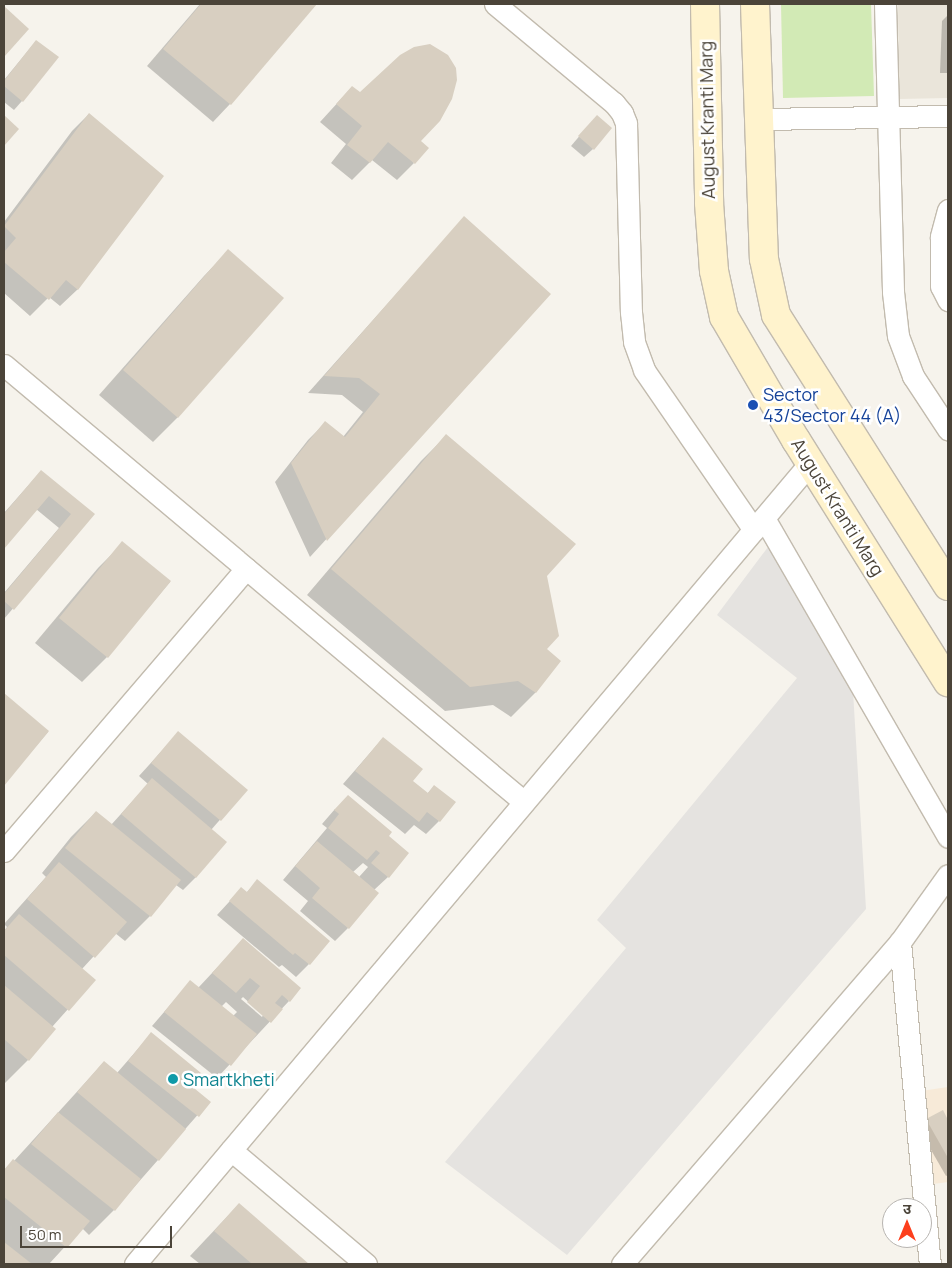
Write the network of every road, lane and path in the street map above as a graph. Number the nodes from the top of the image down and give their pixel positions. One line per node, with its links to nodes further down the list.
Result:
1 (495, 4): 13 (street)
2 (705, 4): 12 (main road, August Kranti Marg)
3 (755, 4): 7 (main road)
4 (885, 4): 6 (street)
5 (948, 116): 6 (street)
6 (889, 117): 7 (street); 11 (street)
7 (759, 119): 15 (main road)
8 (948, 210): 9 (street)
9 (948, 300)
10 (4, 365): 14 (street)
11 (948, 429)
12 (810, 464): 13 (street); 16 (main road, August Kranti Marg)
13 (759, 524): 17 (street); 18 (street)
14 (246, 569): 17 (street); 19 (street)
15 (948, 586)
16 (948, 682)
17 (524, 802): 22 (street)
18 (948, 837)
19 (4, 851)
20 (948, 875): 21 (street)
21 (900, 942): 25 (street); 26 (street)
22 (231, 1150): 23 (street); 24 (street)
23 (135, 1264)
24 (366, 1264)
25 (622, 1264)
26 (930, 1264)

